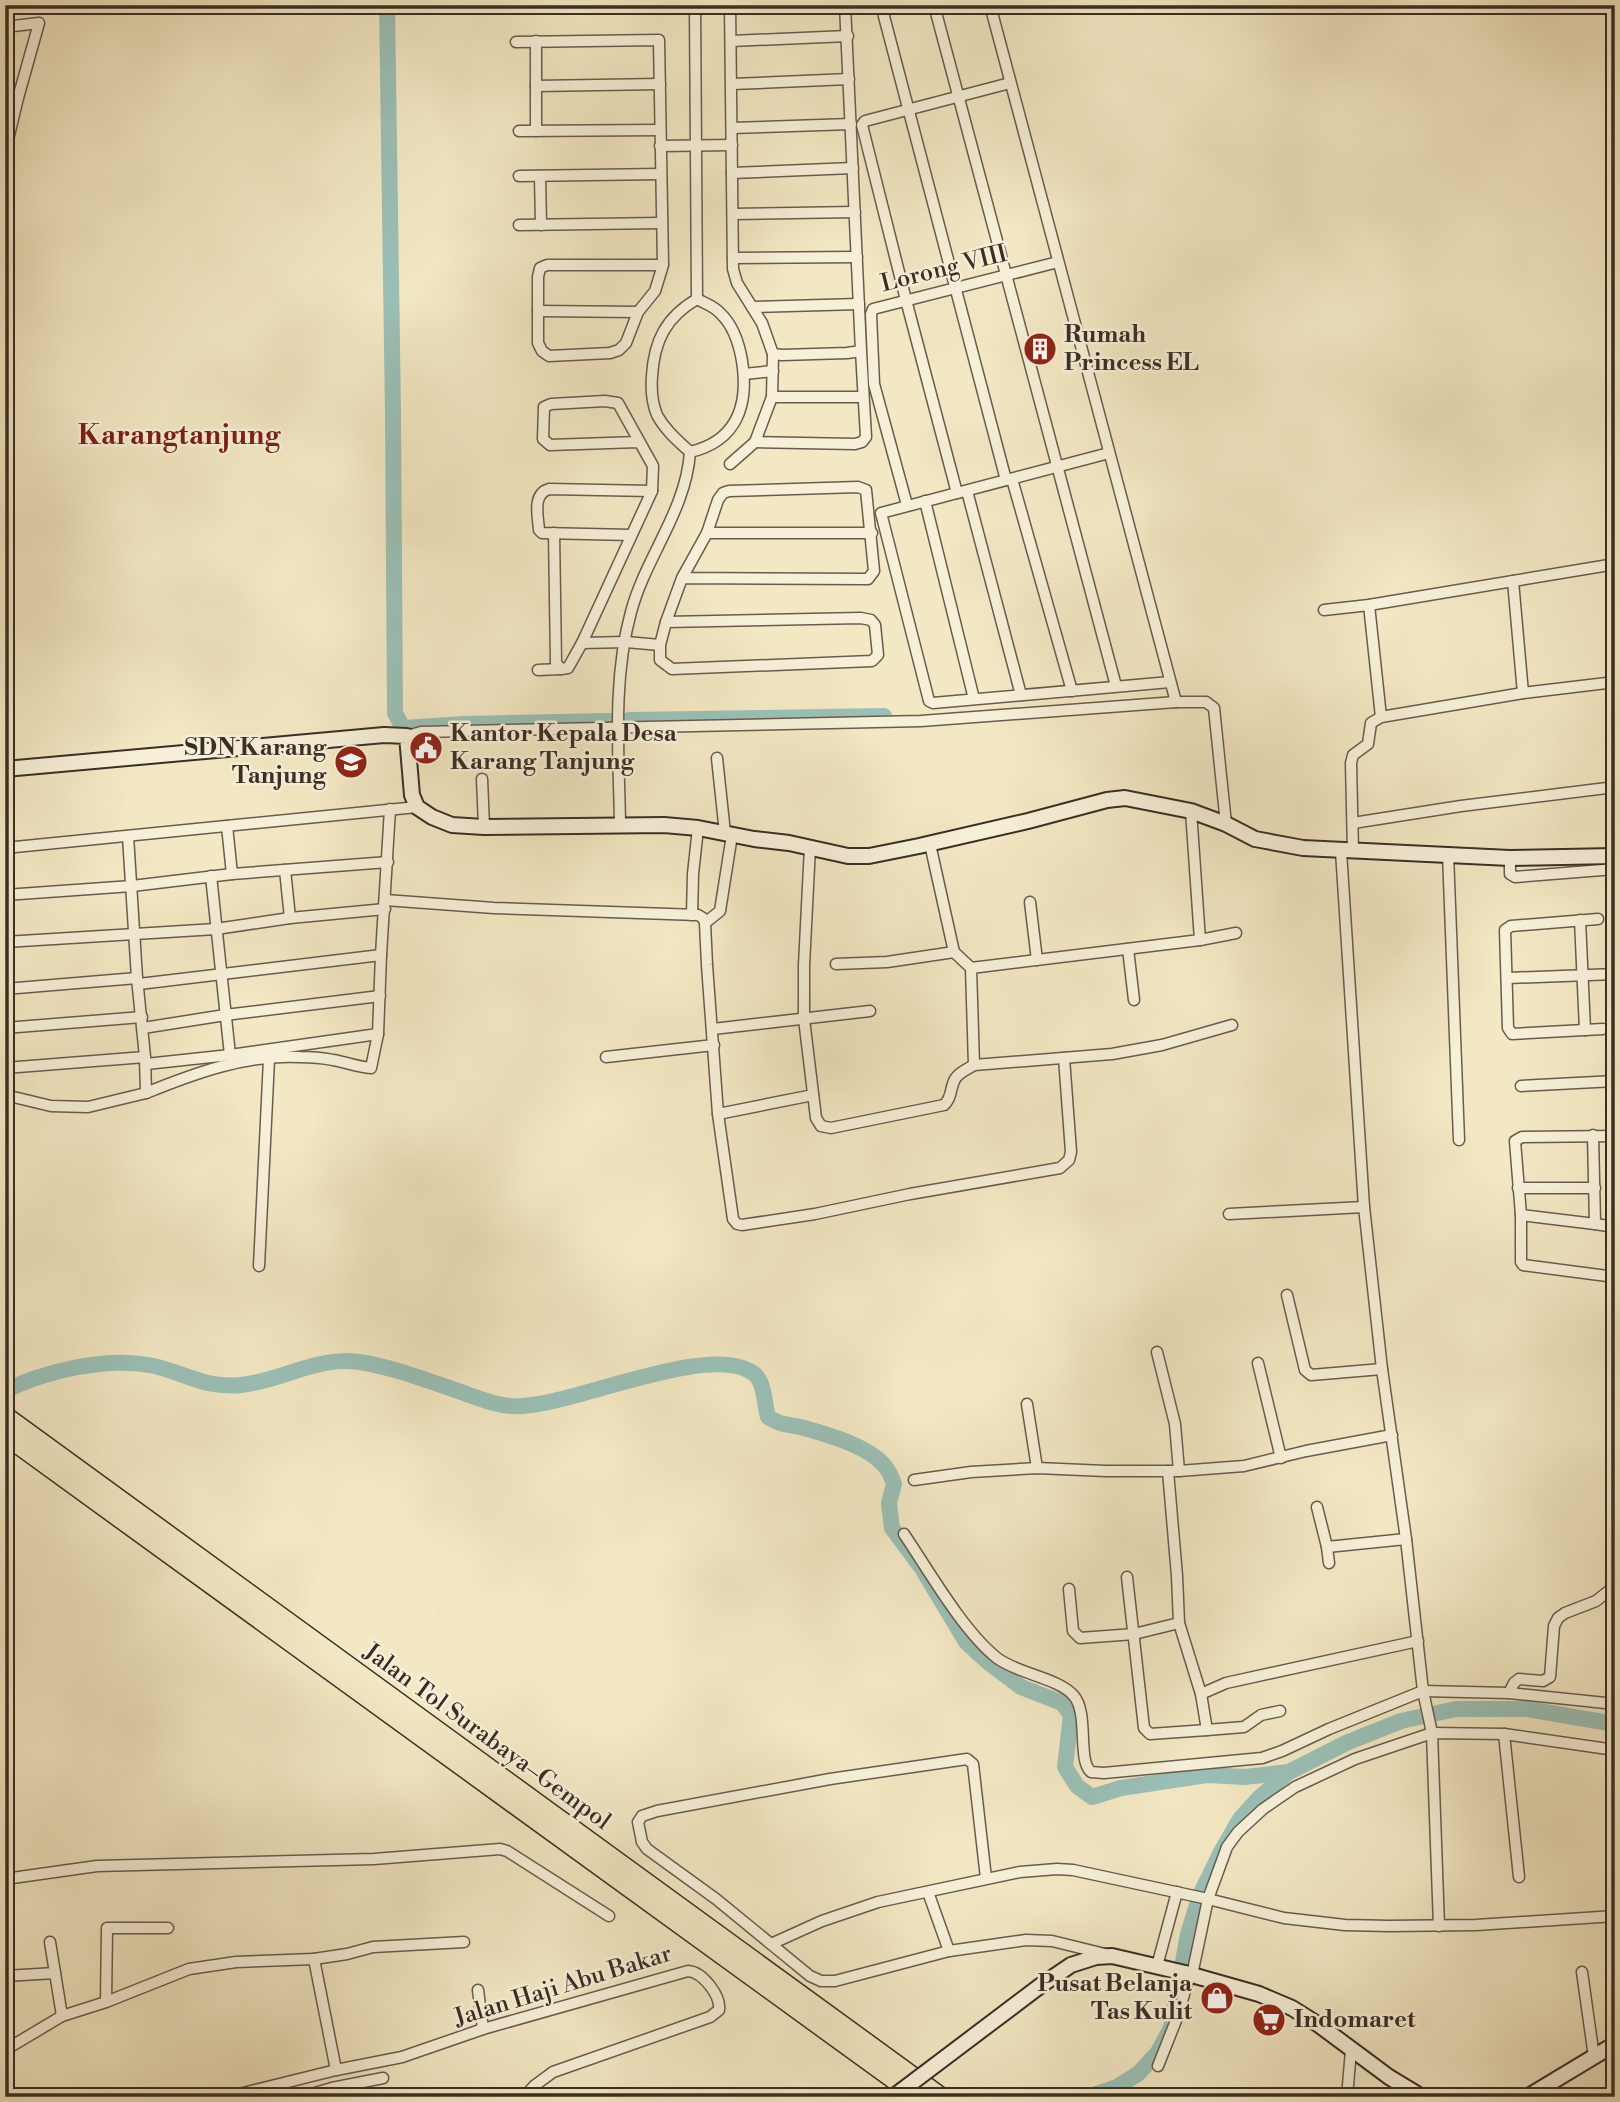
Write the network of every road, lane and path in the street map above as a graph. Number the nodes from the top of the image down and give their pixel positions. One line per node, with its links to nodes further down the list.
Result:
1 (695, 5): 26 (street)
2 (730, 5): 11 (street)
3 (845, 5): 8 (street)
4 (880, 5): 20 (street)
5 (934, 5): 17 (street)
6 (990, 5): 13 (street)
7 (5, 27): 18 (street)
8 (848, 36): 11 (street); 12 (street)
9 (516, 41): 10 (street)
10 (536, 41): 15 (street); 16 (street)
11 (731, 41): 14 (street)
12 (849, 79): 14 (street); 21 (street)
13 (1010, 83): 17 (street); 42 (street)
14 (732, 84): 22 (street)
15 (660, 85): 16 (street); 23 (street)
16 (536, 86): 25 (street)
17 (958, 95): 20 (street); 44 (street)
18 (18, 97): 19 (street); 29 (street)
19 (5, 98)
20 (909, 109): 45 (street); 47 (street)
21 (851, 124): 22 (street); 30 (street)
22 (732, 128): 27 (street)
23 (660, 130): 25 (street); 28 (street)
24 (519, 131): 25 (street)
25 (536, 131)
26 (695, 145): 27 (street); 28 (street); 46 (street)
27 (732, 145): 31 (street)
28 (660, 146): 32 (street)
29 (5, 152)
30 (853, 168): 31 (street); 35 (street)
31 (732, 173): 36 (street)
32 (661, 174): 34 (street); 37 (street)
33 (519, 176): 34 (street)
34 (540, 176): 39 (street)
35 (855, 212): 36 (street); 40 (street)
36 (733, 214): 41 (street)
37 (661, 223): 39 (street); 43 (street)
38 (519, 225): 39 (street)
39 (541, 225)
40 (857, 257): 41 (street); 48 (street)
41 (733, 258): 49 (street)
42 (1058, 262): 44 (street, Lorong VIII); 61 (street)
43 (663, 265): 50 (street); 51 (street)
44 (1006, 275): 45 (street, Lorong VIII); 63 (street)
45 (956, 287): 47 (street, Lorong VIII); 64 (street)
46 (697, 299): 55 (street); 60 (street)
47 (905, 300): 66 (street); 68 (street, Lorong VIII)
48 (859, 304): 49 (street); 52 (street)
49 (752, 307): 53 (street)
50 (538, 311): 51 (street); 51 (street)
51 (638, 312)
52 (861, 351): 53 (street); 57 (street)
53 (773, 354): 54 (street)
54 (773, 371): 55 (street); 56 (street)
55 (744, 374): 60 (street)
56 (772, 397): 57 (street); 58 (street)
57 (863, 397): 58 (street)
58 (755, 442): 62 (street)
59 (638, 443): 59 (street); 65 (street)
60 (690, 452): 79 (street)
61 (1109, 453): 63 (street); 87 (street)
62 (730, 464)
63 (1057, 466): 64 (street); 85 (street)
64 (1009, 480): 66 (street); 86 (street)
65 (652, 491): 69 (street); 72 (street)
66 (962, 492): 67 (street); 89 (street)
67 (925, 501): 68 (street); 90 (street)
68 (907, 505): 90 (street)
69 (554, 533): 72 (street); 82 (street)
70 (706, 533): 71 (street); 71 (street); 74 (street)
71 (872, 533): 74 (street)
72 (631, 535): 80 (street)
73 (1615, 564): 75 (street)
74 (682, 578): 78 (street)
75 (1513, 581): 76 (street); 88 (street)
76 (1369, 605): 77 (street); 91 (street)
77 (1324, 610)
78 (666, 622): 81 (street); 81 (street)
79 (625, 642): 80 (street); 81 (street); 92 (street)
80 (582, 643): 82 (street)
81 (660, 645)
82 (561, 669): 83 (street)
83 (538, 670)
84 (1615, 682): 88 (street)
85 (1116, 686): 86 (street); 87 (street)
86 (1072, 691): 89 (street)
87 (1173, 693): 92 (street); 102 (street)
88 (1523, 693): 91 (street)
89 (1021, 695): 90 (street)
90 (974, 699)
91 (1381, 717): 101 (street)
92 (618, 728): 93 (street); 103 (street)
93 (407, 736): 95 (street); 98 (street)
94 (717, 758): 107 (street)
95 (5, 769)
96 (482, 779): 105 (street)
97 (1615, 787): 101 (street)
98 (417, 807): 99 (street); 105 (street)
99 (390, 809): 104 (street); 116 (street)
100 (1191, 811): 102 (street); 109 (street); 133 (street)
101 (1353, 822): 112 (street)
102 (1226, 824): 112 (street)
103 (620, 825): 105 (street); 106 (street)
104 (227, 826): 108 (street); 119 (street)
105 (484, 827)
106 (698, 828): 107 (street); 125 (street)
107 (728, 834): 110 (street); 129 (street)
108 (128, 836): 111 (street); 121 (street)
109 (930, 844): 110 (street); 136 (street)
110 (810, 847): 151 (street)
111 (5, 848)
112 (1347, 851): 113 (street); 178 (street)
113 (1448, 855): 115 (street); 175 (street)
114 (1615, 856): 115 (street)
115 (1510, 858): 117 (street)
116 (388, 862): 118 (street); 124 (street)
117 (1615, 869)
118 (285, 870): 119 (street); 126 (street)
119 (232, 874): 120 (street)
120 (211, 876): 121 (street); 130 (street)
121 (132, 886): 122 (street); 131 (street)
122 (5, 895)
123 (1030, 901): 138 (street)
124 (385, 905): 125 (street); 126 (street); 137 (street)
125 (692, 915): 129 (street)
126 (290, 918): 130 (street)
127 (1598, 919): 128 (street)
128 (1580, 920): 143 (street); 144 (street)
129 (705, 923): 155 (street)
130 (216, 929): 131 (street); 141 (street)
131 (135, 933): 134 (street); 145 (street)
132 (1236, 933): 133 (street)
133 (1200, 940): 135 (street)
134 (5, 942)
135 (1128, 949): 138 (street); 148 (street)
136 (954, 952): 139 (street); 140 (street)
137 (381, 955): 141 (street); 147 (street)
138 (1037, 960): 140 (street)
139 (836, 964)
140 (971, 968): 165 (street)
141 (221, 973): 145 (street); 150 (street)
142 (1615, 974): 143 (street)
143 (1583, 975): 144 (street); 157 (street)
144 (1508, 978): 157 (street)
145 (138, 981): 146 (street); 152 (street)
146 (5, 989)
147 (380, 996): 150 (street); 158 (street)
148 (1134, 1000)
149 (870, 1011): 151 (street)
150 (225, 1015): 152 (street); 162 (street)
151 (804, 1019): 155 (street); 171 (street)
152 (143, 1022): 154 (street); 164 (street)
153 (1232, 1025): 161 (street)
154 (5, 1028)
155 (713, 1029): 159 (street)
156 (1603, 1029): 157 (street)
157 (1585, 1030)
158 (378, 1034): 162 (street); 163 (street)
159 (714, 1045): 160 (street); 172 (street)
160 (606, 1057)
161 (1064, 1058): 165 (street); 172 (street)
162 (233, 1059): 163 (street); 164 (street); 169 (street)
163 (269, 1059): 183 (street)
164 (145, 1061): 166 (street); 169 (street)
165 (974, 1065): 171 (street)
166 (5, 1068)
167 (1615, 1080): 168 (street)
168 (1521, 1086)
169 (146, 1093): 170 (street)
170 (5, 1095)
171 (814, 1095): 172 (street)
172 (718, 1114)
173 (1593, 1135): 174 (street); 176 (street); 177 (street)
174 (1615, 1136)
175 (1459, 1140)
176 (1518, 1188): 177 (street); 180 (street)
177 (1595, 1188): 181 (street)
178 (1364, 1207): 179 (street); 188 (street)
179 (1229, 1214)
180 (1521, 1215): 181 (street); 184 (street)
181 (1595, 1224): 182 (street)
182 (1615, 1227)
183 (259, 1266)
184 (1615, 1277)
185 (1287, 1295): 188 (street)
186 (1157, 1352): 195 (street)
187 (1258, 1363): 193 (street)
188 (1382, 1369): 192 (street)
189 (1027, 1404): 194 (street)
190 (5, 1416): 259 (highway, Jalan Tol Surabaya–Gempol)
191 (5, 1435): 258 (highway, Jalan Tol Surabaya–Gempol)
192 (1392, 1436): 193 (street); 199 (street)
193 (1281, 1458): 195 (street)
194 (1037, 1468): 195 (street); 196 (street)
195 (1173, 1471): 205 (street)
196 (914, 1480)
197 (1317, 1507): 200 (street)
198 (904, 1534): 210 (street)
199 (1406, 1539): 200 (street); 207 (street)
200 (1327, 1548): 201 (street)
201 (1329, 1563)
202 (1127, 1577): 206 (street)
203 (1615, 1586): 209 (street)
204 (1069, 1589): 206 (street)
205 (1179, 1623): 206 (street); 208 (street)
206 (1134, 1634): 214 (street)
207 (1418, 1641): 208 (street); 210 (street)
208 (1202, 1693): 214 (street)
209 (1509, 1693): 210 (street); 211 (street)
210 (1424, 1694): 213 (street)
211 (1615, 1704)
212 (1280, 1711): 214 (street)
213 (1431, 1729): 215 (street); 222 (street); 225 (street)
214 (1207, 1730)
215 (1504, 1734): 216 (street); 217 (street)
216 (1615, 1750)
217 (1519, 1877)
218 (986, 1878): 220 (street); 221 (street); 229 (street)
219 (5, 1880): 223 (street)
220 (1179, 1893): 222 (street); 233 (street)
221 (929, 1895): 229 (street); 230 (street)
222 (1207, 1899): 225 (street); 236 (street)
223 (610, 1916)
224 (1615, 1916): 225 (street)
225 (1439, 1926)
226 (167, 1928): 240 (street)
227 (50, 1942): 235 (street)
228 (464, 1942): 232 (street)
229 (771, 1944): 230 (street)
230 (949, 1951): 231 (street)
231 (1112, 1956): 233 (street); 238 (street)
232 (314, 1959): 240 (street); 248 (street)
233 (1158, 1966): 236 (street)
234 (1582, 1972): 246 (street)
235 (55, 1973): 237 (street); 241 (street)
236 (1189, 1974): 245 (street); 247 (street)
237 (5, 1976)
238 (1043, 1989): 256 (street, bridge); 257 (street)
239 (478, 1990): 242 (street)
240 (106, 2002): 241 (street)
241 (62, 2016): 244 (street)
242 (483, 2029): 248 (street, Jalan Haji Abu Bakar); 255 (street, Jalan Haji Abu Bakar)
243 (1615, 2044): 246 (street)
244 (5, 2050)
245 (1350, 2050): 260 (street); 261 (street)
246 (1594, 2057): 262 (street)
247 (1158, 2066)
248 (336, 2070): 251 (street, Jalan Haji Abu Bakar)
249 (383, 2078): 250 (street)
250 (353, 2084): 253 (street); 254 (street)
251 (251, 2093): 252 (street, Jalan Haji Abu Bakar)
252 (227, 2097)
253 (301, 2097)
254 (357, 2097)
255 (524, 2097)
256 (893, 2097)
257 (908, 2097)
258 (918, 2097)
259 (941, 2097)
260 (1347, 2097)
261 (1422, 2097)
262 (1527, 2097)

